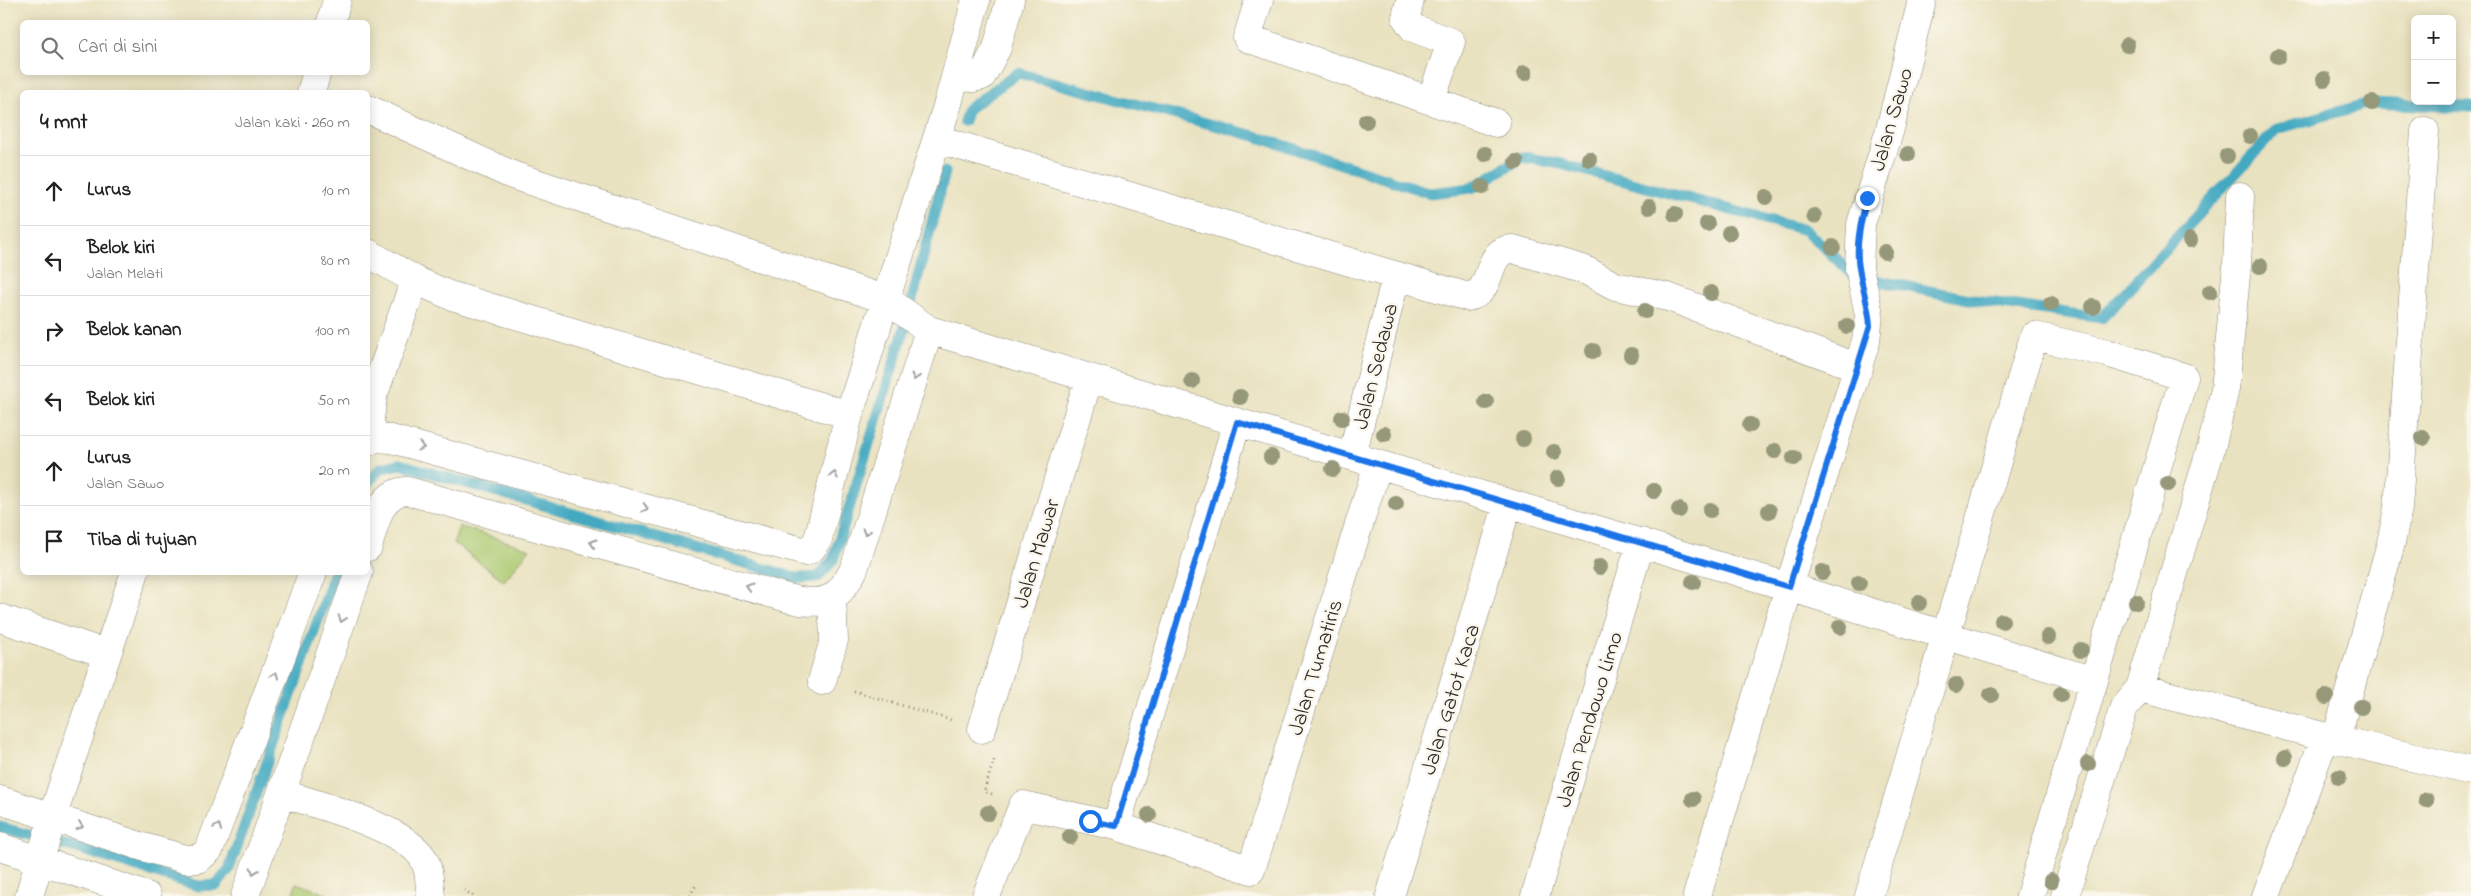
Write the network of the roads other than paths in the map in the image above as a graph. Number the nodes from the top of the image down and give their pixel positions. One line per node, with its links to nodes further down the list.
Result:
1 (337, 0): 7 (street)
2 (976, 0): 8 (street)
3 (1010, 0): 8 (street)
4 (1259, 0): 9 (street)
5 (1410, 0): 9 (street)
6 (1922, 0): 20 (street, Jalan Sawo)
7 (332, 20)
8 (955, 77): 13 (street)
9 (1431, 100): 11 (street)
10 (370, 110): 18 (street)
11 (1496, 123)
12 (2425, 132): 42 (street)
13 (937, 140): 16 (street); 18 (street)
14 (2240, 196): 40 (street)
15 (370, 254): 17 (street)
16 (1396, 276): 20 (street); 26 (street, Jalan Sedawa)
17 (415, 280): 22 (street); 23 (street)
18 (891, 302): 19 (street); 23 (street)
19 (925, 326): 21 (street); 34 (street, one-way to 34)
20 (1858, 368): 33 (street, Jalan Sawo)
21 (1089, 378): 24 (street); 41 (street, Jalan Mawar)
22 (370, 395): 25 (street)
23 (849, 415): 25 (street, one-way to 23)
24 (1237, 422): 26 (street); 47 (street)
25 (370, 440)
26 (1365, 460): 27 (street); 47 (street, Jalan Tumatiris)
27 (1508, 503): 29 (street); 55 (street, Jalan Gatot Kaca)
28 (370, 542): 34 (street, one-way to 28)
29 (1640, 542): 33 (street); 56 (street, Jalan Pendowo Limo)
30 (134, 575): 37 (street)
31 (313, 575): 46 (street, one-way to 31)
32 (357, 575): 44 (street, one-way to 44)
33 (1789, 587): 36 (street); 57 (street, Jalan Sawo)
34 (832, 598): 38 (street)
35 (0, 618): 37 (street)
36 (1946, 635): 39 (street); 39 (street); 58 (street)
37 (107, 654): 46 (street)
38 (822, 681)
39 (2094, 681): 59 (street)
40 (2140, 688): 42 (street); 60 (street)
41 (982, 729)
42 (2330, 738): 43 (street); 61 (street)
43 (2471, 771)
44 (282, 793): 52 (street, one-way to 52); 53 (street)
45 (0, 800): 46 (street)
46 (53, 817): 49 (street)
47 (1116, 826): 54 (street)
48 (0, 848): 49 (street)
49 (39, 860): 50 (street); 51 (street)
50 (30, 896)
51 (147, 896)
52 (246, 896)
53 (431, 896)
54 (986, 896)
55 (1390, 896)
56 (1535, 896)
57 (1697, 896)
58 (1869, 896)
59 (2030, 896)
60 (2065, 896)
61 (2266, 896)

